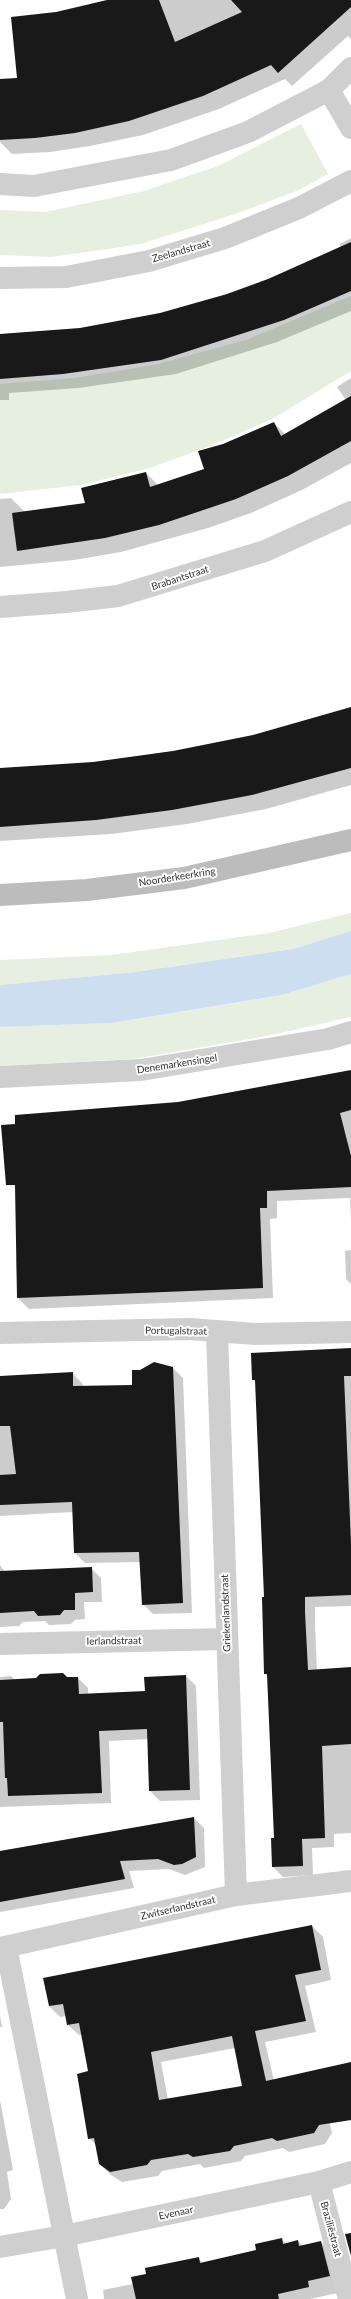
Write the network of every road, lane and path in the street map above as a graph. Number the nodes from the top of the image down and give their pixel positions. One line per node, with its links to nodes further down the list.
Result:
1 (351, 68): 2 (street)
2 (329, 90): 3 (street); 5 (street)
3 (351, 128)
4 (351, 181): 6 (street, Zeelandstraat)
5 (0, 184)
6 (0, 278)
7 (351, 512): 8 (street, Brabantstraat)
8 (0, 606)
9 (351, 840): 10 (street, Noorderkeerkring)
10 (0, 895)
11 (351, 1032): 12 (street, Denemarkensingel)
12 (0, 1077)
13 (217, 1332): 14 (street, Portugalstraat); 15 (street, Portugalstraat); 16 (street, Griekenlandstraat)
14 (351, 1332)
15 (0, 1333)
16 (227, 1638): 17 (street, Ierlandstraat); 19 (street, Griekenlandstraat)
17 (0, 1644)
18 (351, 1881): 19 (street, Zwitserlandstraat)
19 (236, 1895): 20 (street, Zwitserlandstraat)
20 (3, 1947): 23 (street, Zwitserlandstraat)
21 (351, 2172): 22 (street, Evenaar)
22 (318, 2182): 23 (street, Evenaar); 26 (street, Braziliëstraat)
23 (64, 2236): 24 (street, Evenaar); 25 (street, Zwitserlandstraat)
24 (0, 2247)
25 (77, 2299)
26 (349, 2299)

